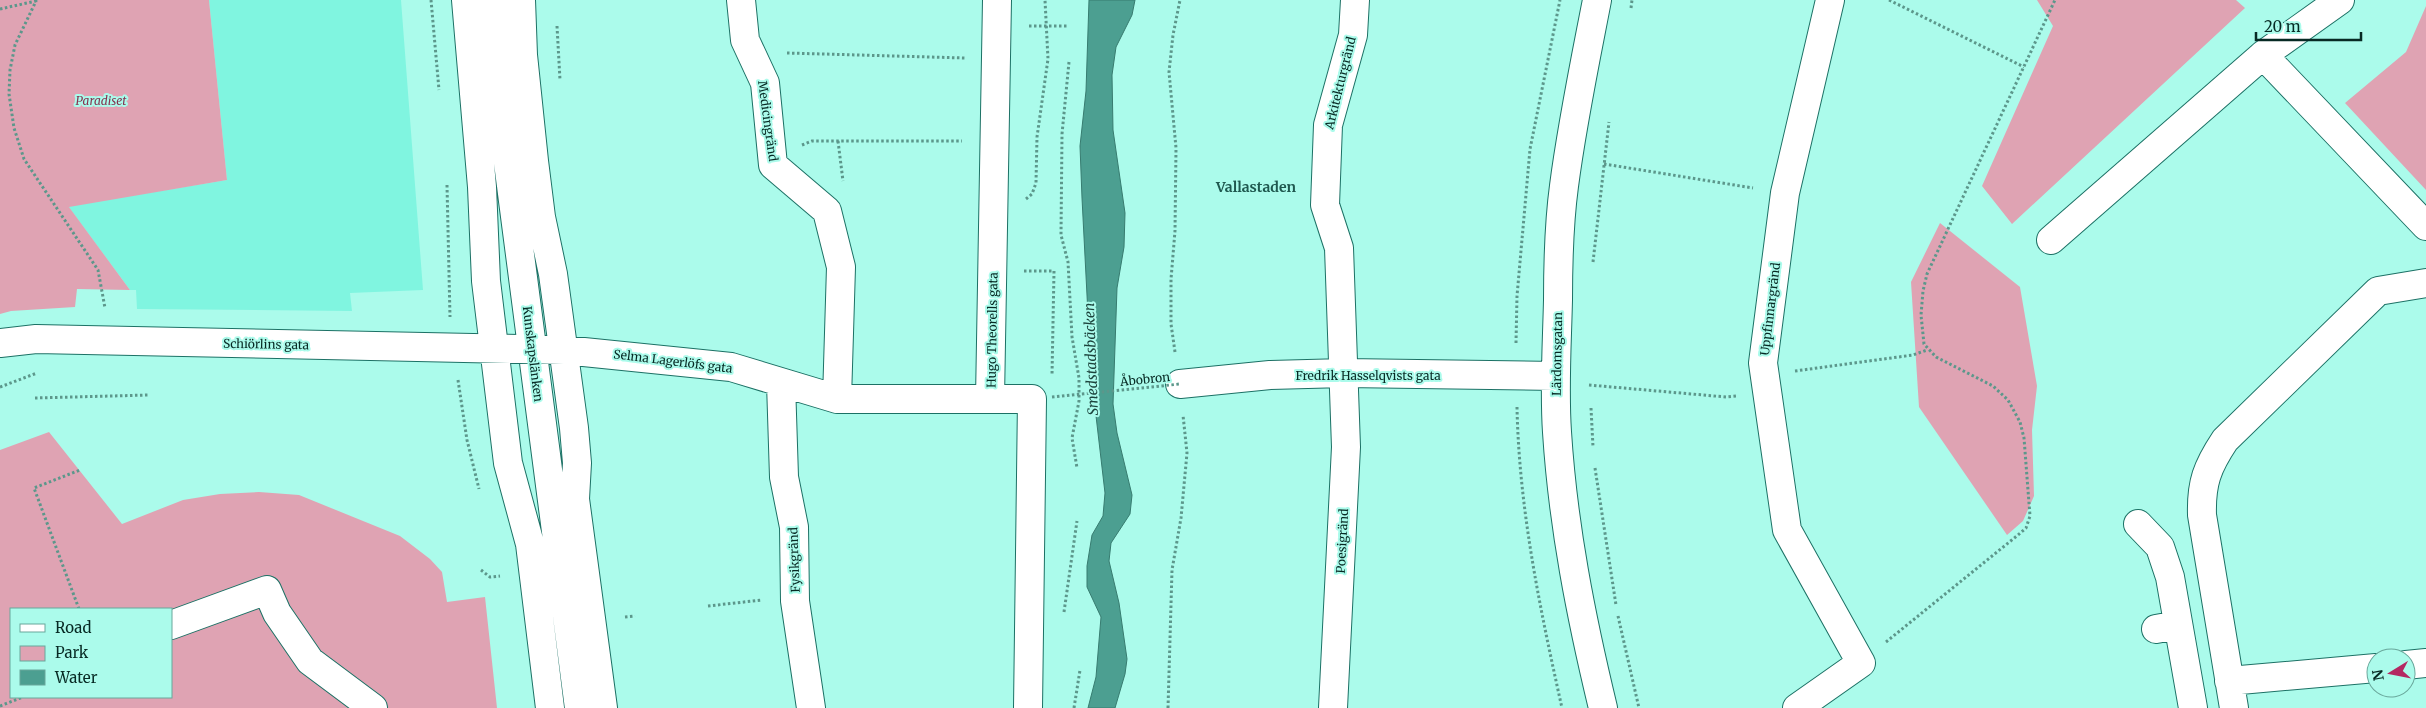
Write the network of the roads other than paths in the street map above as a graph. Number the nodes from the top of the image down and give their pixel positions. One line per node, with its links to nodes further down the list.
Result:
1 (466, 0): 15 (street)
2 (494, 0): 16 (street, Kunskapslänken)
3 (521, 0): 17 (street)
4 (741, 0): 22 (street, Medicingränd)
5 (997, 0): 23 (street, Hugo Theorells gata)
6 (1355, 0): 18 (street, Arkitekturgränd)
7 (1598, 0): 19 (street, Lärdomsgatan)
8 (1830, 0): 36 (street, Uppfinnargränd)
9 (2339, 0): 10 (street)
10 (2263, 55): 11 (street); 12 (street)
11 (2426, 226)
12 (2051, 240)
13 (2426, 283): 27 (street)
14 (0, 342): 15 (street, Schiörlins gata)
15 (495, 348): 16 (street, Schiörlins gata); 29 (street)
16 (532, 349): 17 (street, Selma Lagerlöfs gata); 30 (street, Kunskapslänken)
17 (564, 350): 20 (street, Selma Lagerlöfs gata); 31 (street)
18 (1345, 373): 19 (street, Fredrik Hasselqvists gata); 21 (street, Fredrik Hasselqvists gata); 34 (street, Poesigränd)
19 (1556, 376): 35 (street, Lärdomsgatan)
20 (781, 383): 22 (street, Selma Lagerlöfs gata); 32 (street, Fysikgränd)
21 (1180, 384)
22 (837, 399): 23 (street, Selma Lagerlöfs gata)
23 (990, 399): 33 (street, Hugo Theorells gata)
24 (2138, 524): 37 (street)
25 (172, 625): 28 (street)
26 (2366, 669): 27 (street)
27 (2229, 681): 38 (street)
28 (373, 708)
29 (550, 708)
30 (579, 708)
31 (603, 708)
32 (811, 708)
33 (1028, 708)
34 (1333, 708)
35 (1603, 708)
36 (1797, 708)
37 (2193, 708)
38 (2234, 708)

